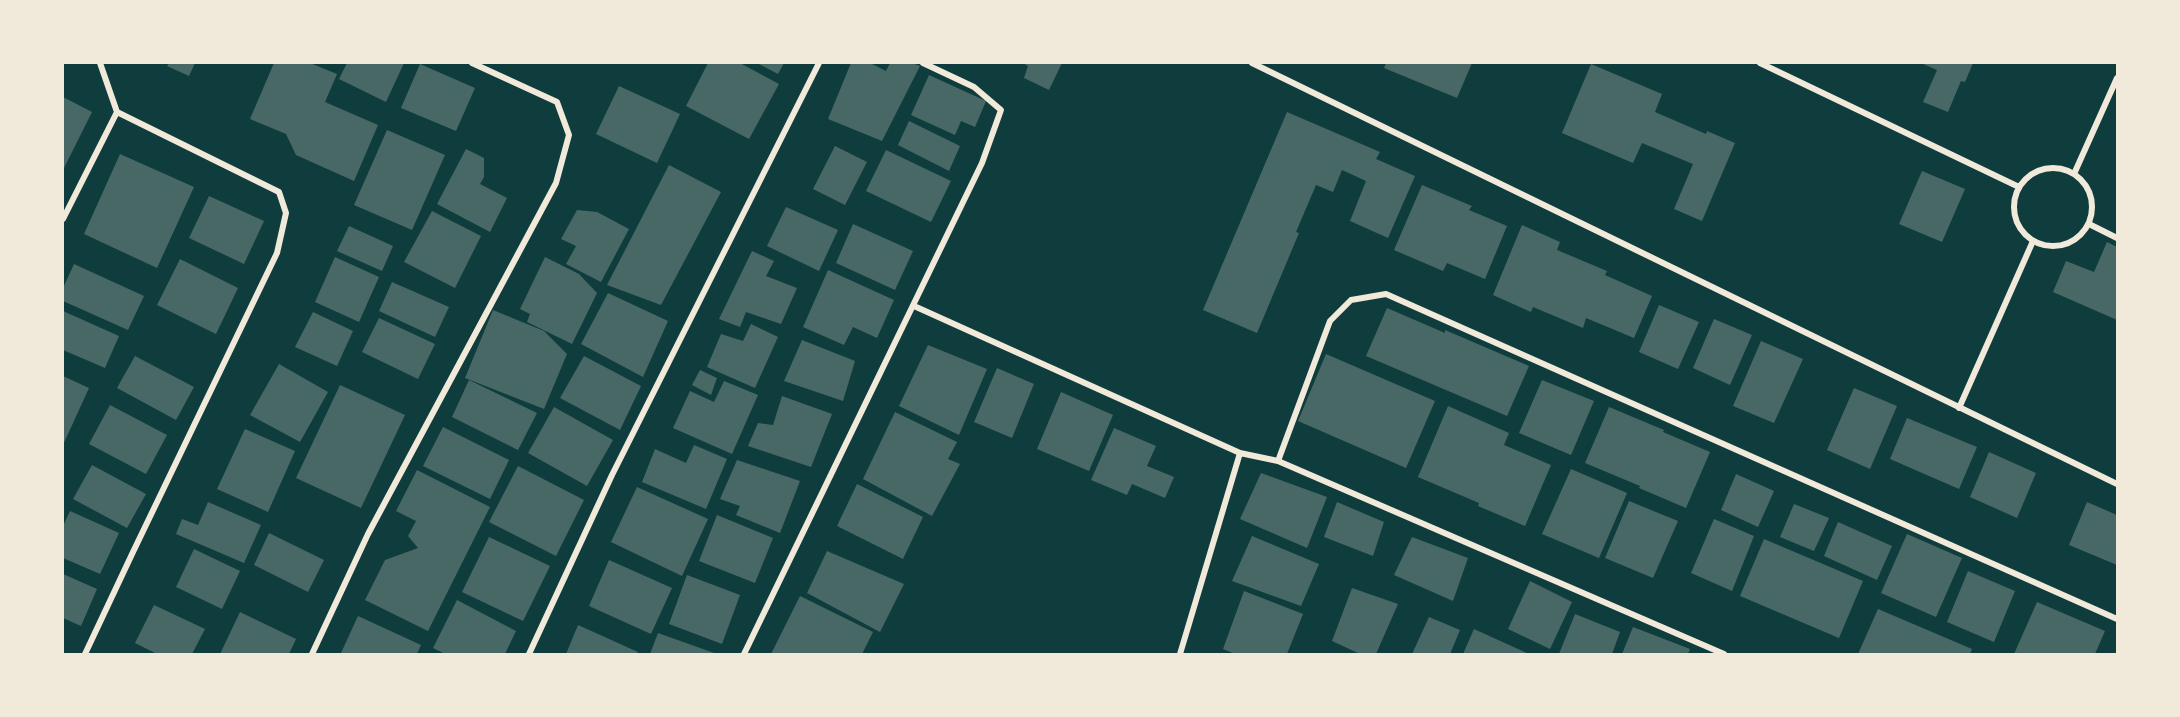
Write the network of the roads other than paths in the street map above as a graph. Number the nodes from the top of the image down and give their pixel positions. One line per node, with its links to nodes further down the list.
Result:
1 (100, 63): 8 (street)
2 (472, 63): 22 (street)
3 (819, 63): 23 (street)
4 (923, 63): 15 (street)
5 (1252, 63): 16 (street)
6 (1760, 63): 10 (street)
7 (2117, 78): 9 (street)
8 (117, 112): 11 (street); 21 (street)
9 (2073, 174): 10 (street); 12 (street)
10 (2019, 187): 14 (street)
11 (63, 219)
12 (2089, 224): 13 (street); 14 (street)
13 (2117, 238)
14 (2033, 241): 16 (street)
15 (914, 306): 17 (street); 24 (street)
16 (1959, 408): 19 (street)
17 (1240, 453): 18 (street); 25 (street)
18 (1278, 461): 20 (street); 26 (street)
19 (2117, 484)
20 (2117, 619)
21 (85, 654)
22 (312, 654)
23 (529, 654)
24 (744, 654)
25 (1180, 654)
26 (1724, 654)

